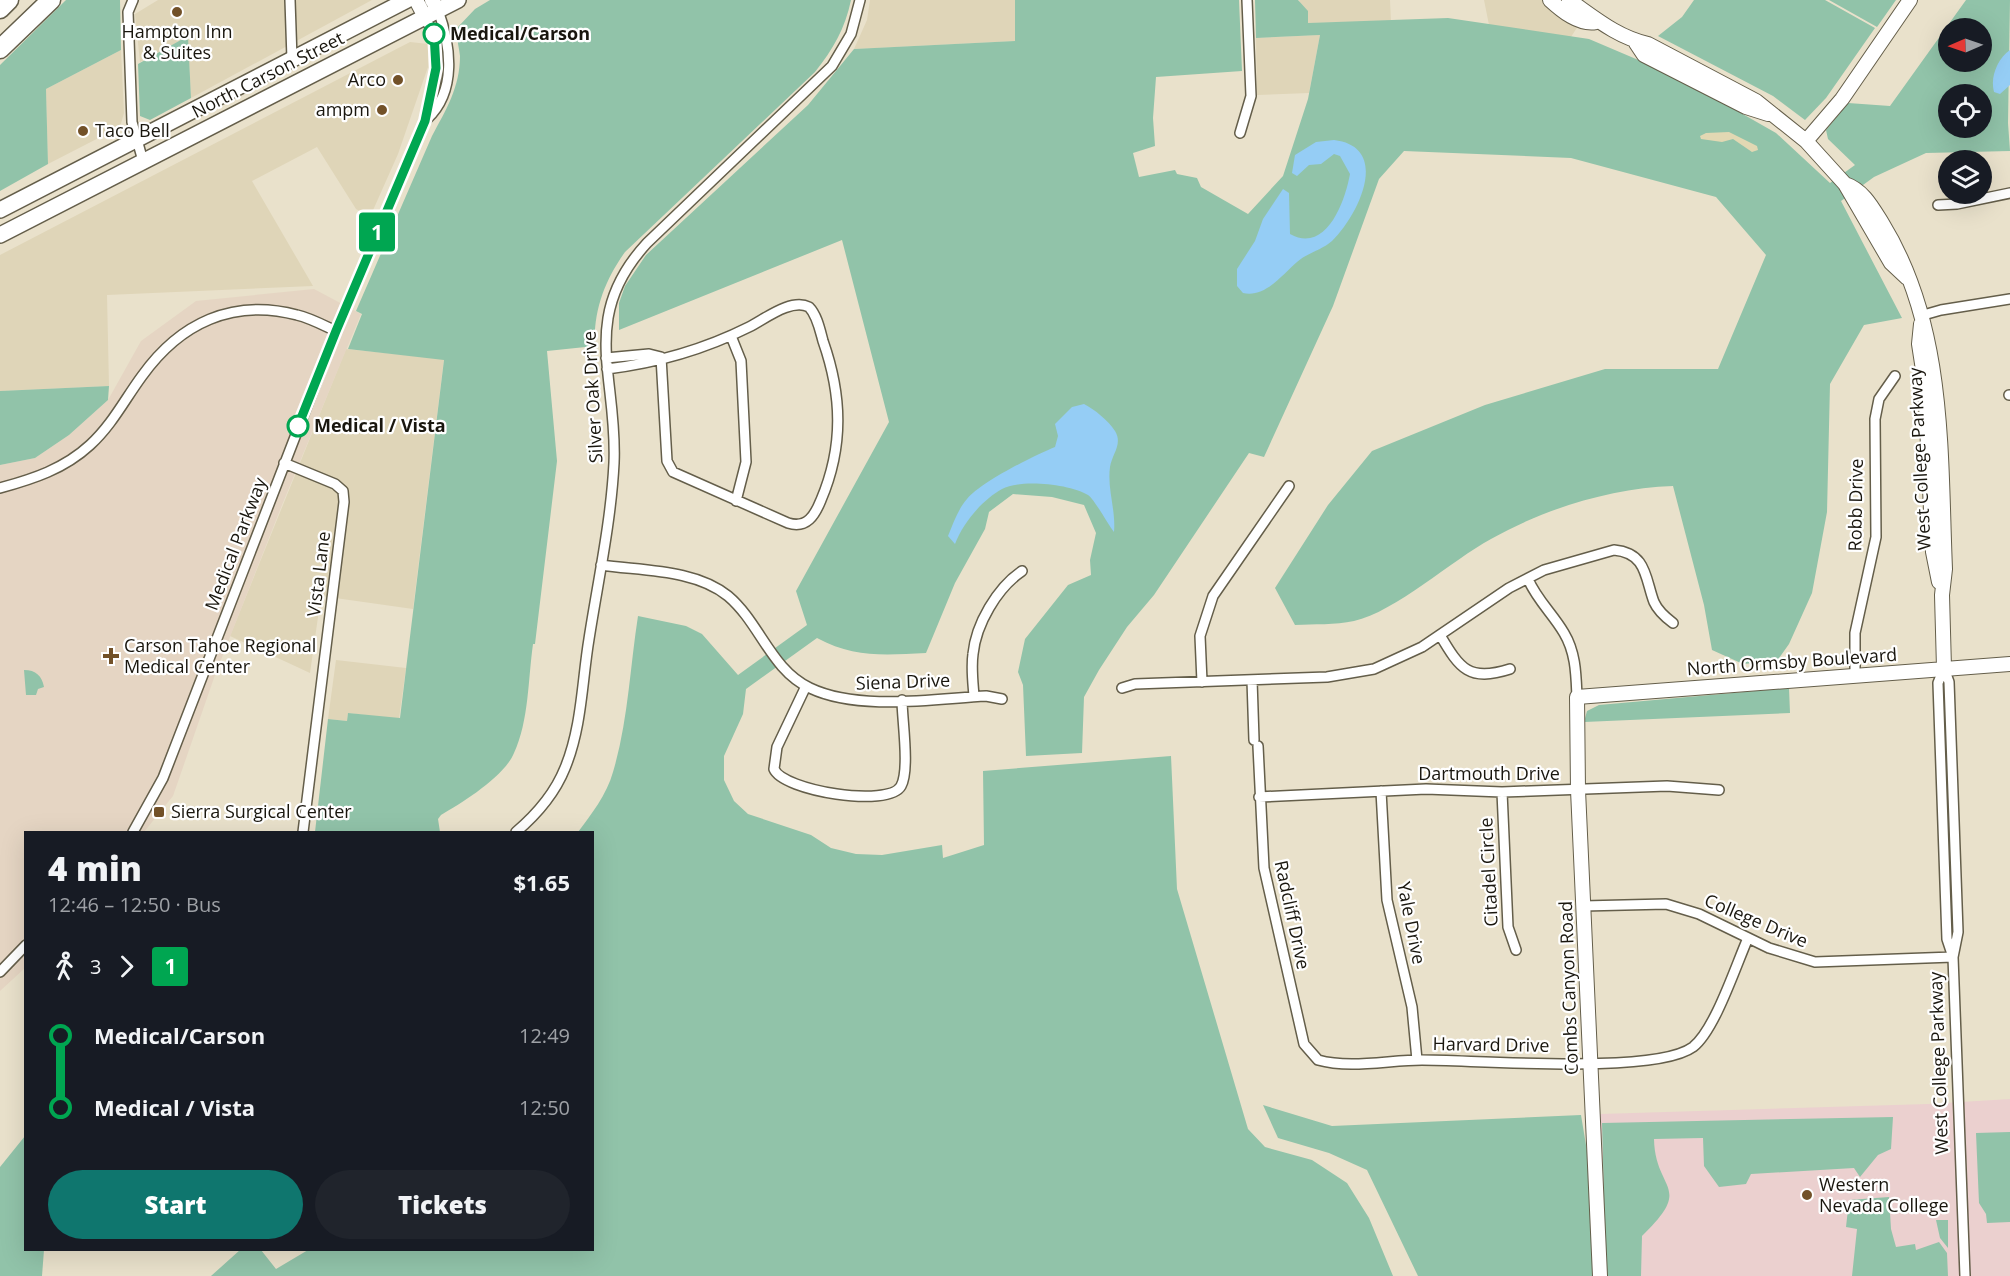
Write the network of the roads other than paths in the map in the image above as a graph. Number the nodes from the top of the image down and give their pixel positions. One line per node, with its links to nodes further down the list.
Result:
1 (9, 0): 13 (highway)
2 (51, 0): 16 (highway)
3 (133, 0): 20 (street)
4 (290, 0): 17 (street)
5 (407, 0): 17 (main road, North Carson Street)
6 (416, 0): 14 (street)
7 (458, 0): 14 (main road, North Carson Street)
8 (860, 0): 32 (street, Silver Oak Drive)
9 (1246, 0): 19 (street)
10 (1550, 0): 15 (street, West College Parkway)
11 (1569, 0): 15 (street, West College Parkway)
12 (1910, 0): 21 (street)
13 (0, 9)
14 (432, 9): 18 (street, Medical Parkway); 18 (street, Medical Parkway); 22 (main road, North Carson Street)
15 (1596, 22): 21 (street, West College Parkway)
16 (0, 49)
17 (292, 59): 20 (main road, North Carson Street)
18 (425, 121): 29 (street, Medical Parkway)
19 (1240, 133)
20 (135, 140): 22 (street); 25 (main road, North Carson Street)
21 (1806, 141): 28 (street, West College Parkway)
22 (142, 161): 26 (main road, North Carson Street)
23 (2010, 193): 24 (street)
24 (1938, 205)
25 (0, 210)
26 (0, 235)
27 (2010, 299): 28 (street)
28 (1921, 319): 45 (street, West College Parkway)
29 (336, 331): 35 (street, Medical Parkway); 37 (street)
30 (731, 336): 31 (street); 38 (street); 38 (street)
31 (661, 357): 32 (street); 33 (street); 38 (street)
32 (606, 358): 33 (street, Silver Oak Drive)
33 (607, 369): 39 (street, Silver Oak Drive)
34 (1895, 376): 47 (street, Robb Drive)
35 (284, 463): 61 (street, Medical Parkway); 62 (street, Vista Lane)
36 (1289, 486): 49 (street)
37 (0, 488)
38 (736, 501)
39 (601, 565): 50 (street, Siena Drive); 63 (street, Silver Oak Drive)
40 (1022, 571): 52 (street)
41 (1528, 579): 42 (street); 43 (street); 53 (street)
42 (1672, 624)
43 (1440, 635): 46 (street); 48 (street)
44 (2010, 664): 45 (street, North Ormsby Boulevard)
45 (1944, 668): 47 (street, North Ormsby Boulevard); 68 (street, West College Parkway)
46 (1510, 669)
47 (1855, 674): 53 (street, North Ormsby Boulevard)
48 (1252, 681): 49 (street); 60 (street, Radcliff Drive)
49 (1202, 682): 51 (street)
50 (806, 686): 55 (street, Siena Drive); 55 (street)
51 (1122, 688)
52 (974, 696): 54 (street, Siena Drive); 55 (street, Siena Drive)
53 (1577, 698): 56 (street, Combs Canyon Road)
54 (1002, 699)
55 (902, 700)
56 (1578, 790): 57 (street, Dartmouth Drive); 59 (street, Dartmouth Drive); 64 (street, Combs Canyon Road)
57 (1719, 790)
58 (1381, 791): 59 (street, Dartmouth Drive); 60 (street, Dartmouth Drive); 70 (street, Yale Drive)
59 (1502, 792): 67 (street, Citadel Circle)
60 (1259, 797): 71 (street, Radcliff Drive)
61 (134, 831)
62 (303, 831)
63 (517, 831)
64 (1583, 906): 65 (street, College Drive); 72 (street, Combs Canyon Road)
65 (1748, 938): 68 (street, College Drive); 72 (street, Harvard Drive)
66 (24, 947): 69 (street)
67 (1516, 950)
68 (1953, 957): 74 (street, West College Parkway)
69 (0, 972)
70 (1417, 1060): 71 (street, Harvard Drive); 72 (street, Harvard Drive)
71 (1342, 1063)
72 (1590, 1063): 73 (street, Combs Canyon Road)
73 (1600, 1276)
74 (1965, 1276)

